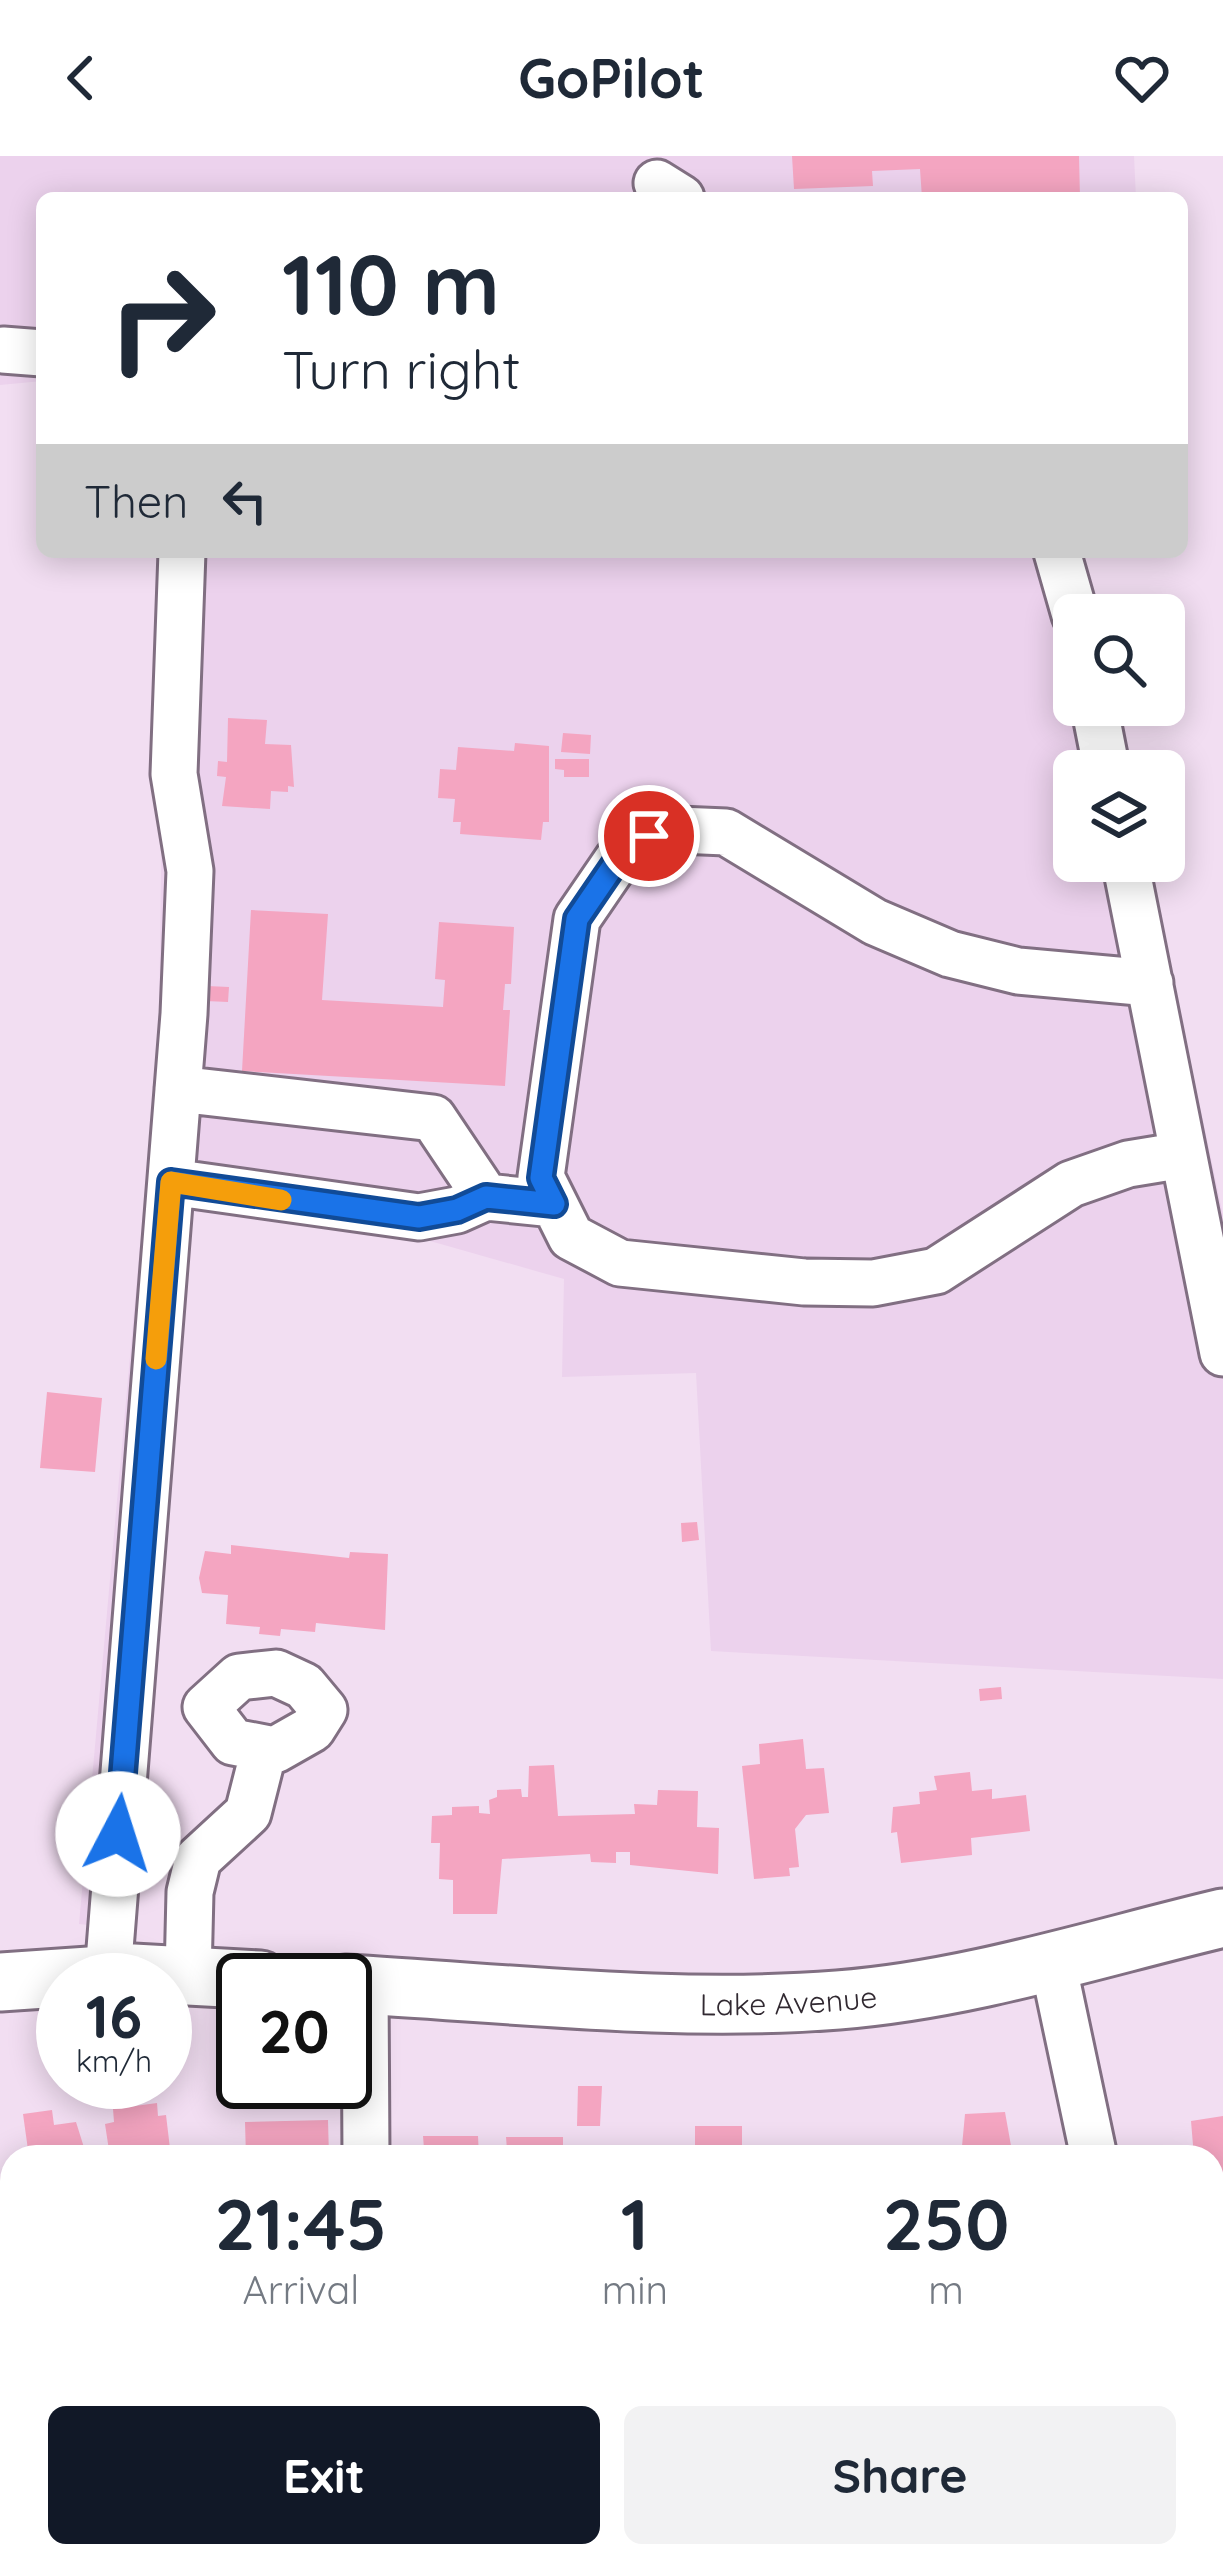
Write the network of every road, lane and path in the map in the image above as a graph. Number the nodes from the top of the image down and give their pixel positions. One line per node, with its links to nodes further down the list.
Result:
1 (182, 558): 6 (street)
2 (1059, 558): 3 (street)
3 (1069, 594)
4 (1129, 882): 5 (street)
5 (1150, 983): 7 (street); 10 (street)
6 (178, 1089): 8 (street); 9 (street)
7 (1183, 1155): 10 (street); 11 (street)
8 (171, 1182): 9 (street); 14 (street)
9 (486, 1197): 10 (street)
10 (554, 1204)
11 (1223, 1354)
12 (264, 1750): 15 (street)
13 (1223, 1918): 16 (main road, Lake Avenue)
14 (110, 1953)
15 (189, 1953)
16 (1052, 1959): 19 (main road, Lake Avenue); 22 (street)
17 (36, 1979): 18 (main road)
18 (0, 1982)
19 (372, 1986)
20 (363, 2109): 21 (street)
21 (365, 2145)
22 (1091, 2145)

